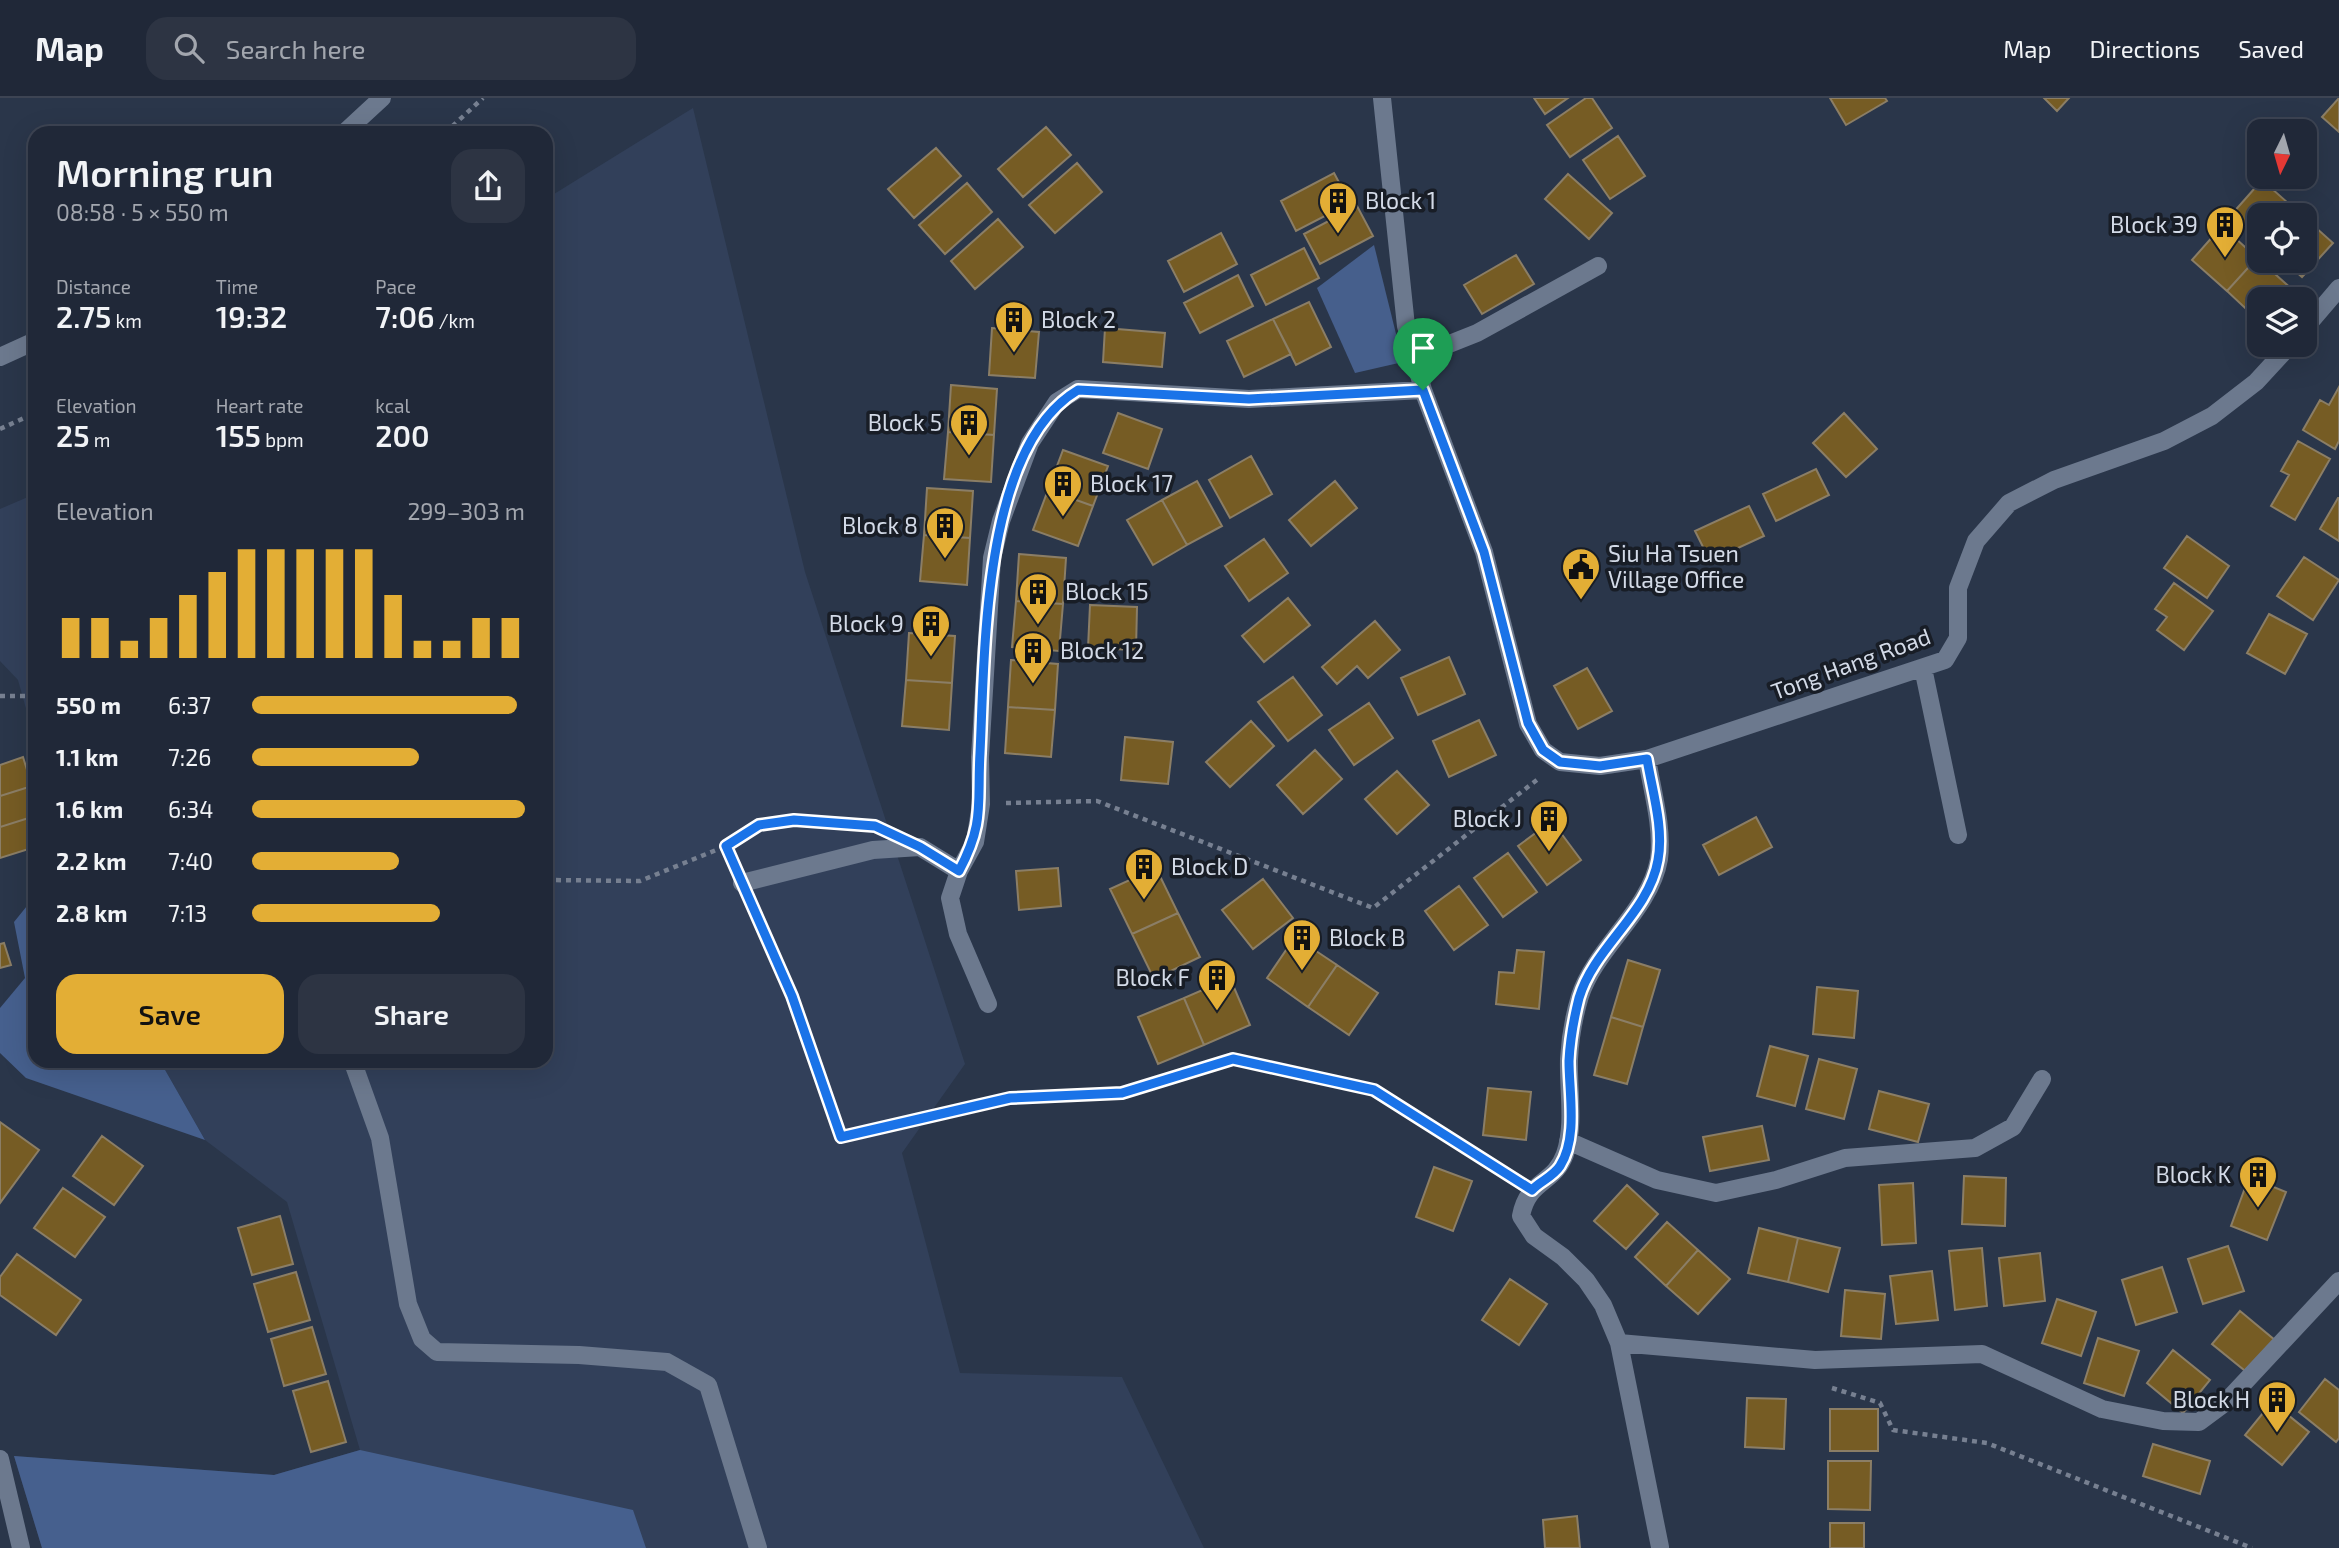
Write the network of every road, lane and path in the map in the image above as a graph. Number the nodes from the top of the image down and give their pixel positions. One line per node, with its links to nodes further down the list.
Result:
1 (382, 98): 4 (street)
2 (483, 98): 5 (path)
3 (1382, 98): 12 (street)
4 (352, 126)
5 (453, 126)
6 (1598, 266): 12 (street)
7 (2339, 288): 8 (street)
8 (2317, 314)
9 (28, 344): 10 (street)
10 (0, 357)
11 (2279, 357): 16 (street, Tong Hang Road)
12 (1414, 358): 13 (street)
13 (1423, 390): 20 (street); 21 (street)
14 (28, 416): 15 (path)
15 (0, 429)
16 (1923, 668): 19 (street, Tong Hang Road); 23 (street)
17 (0, 696): 18 (path)
18 (28, 696)
19 (1647, 759): 20 (street, Tong Hang Road); 31 (street)
20 (1560, 762): 21 (path)
21 (981, 804): 25 (street)
22 (862, 825): 24 (path)
23 (1958, 835)
24 (726, 846): 26 (path); 27 (path)
25 (959, 871): 27 (street); 28 (street)
26 (553, 880)
27 (742, 883): 32 (path)
28 (988, 1004)
29 (355, 1068): 39 (street)
30 (2042, 1079): 31 (street)
31 (1568, 1141): 32 (street)
32 (1532, 1190): 34 (street)
33 (2339, 1281): 35 (street)
34 (1619, 1343): 35 (street); 37 (street)
35 (1815, 1360): 40 (path)
36 (0, 1458): 38 (street)
37 (1660, 1547)
38 (21, 1548)
39 (758, 1548)
40 (2252, 1548)

